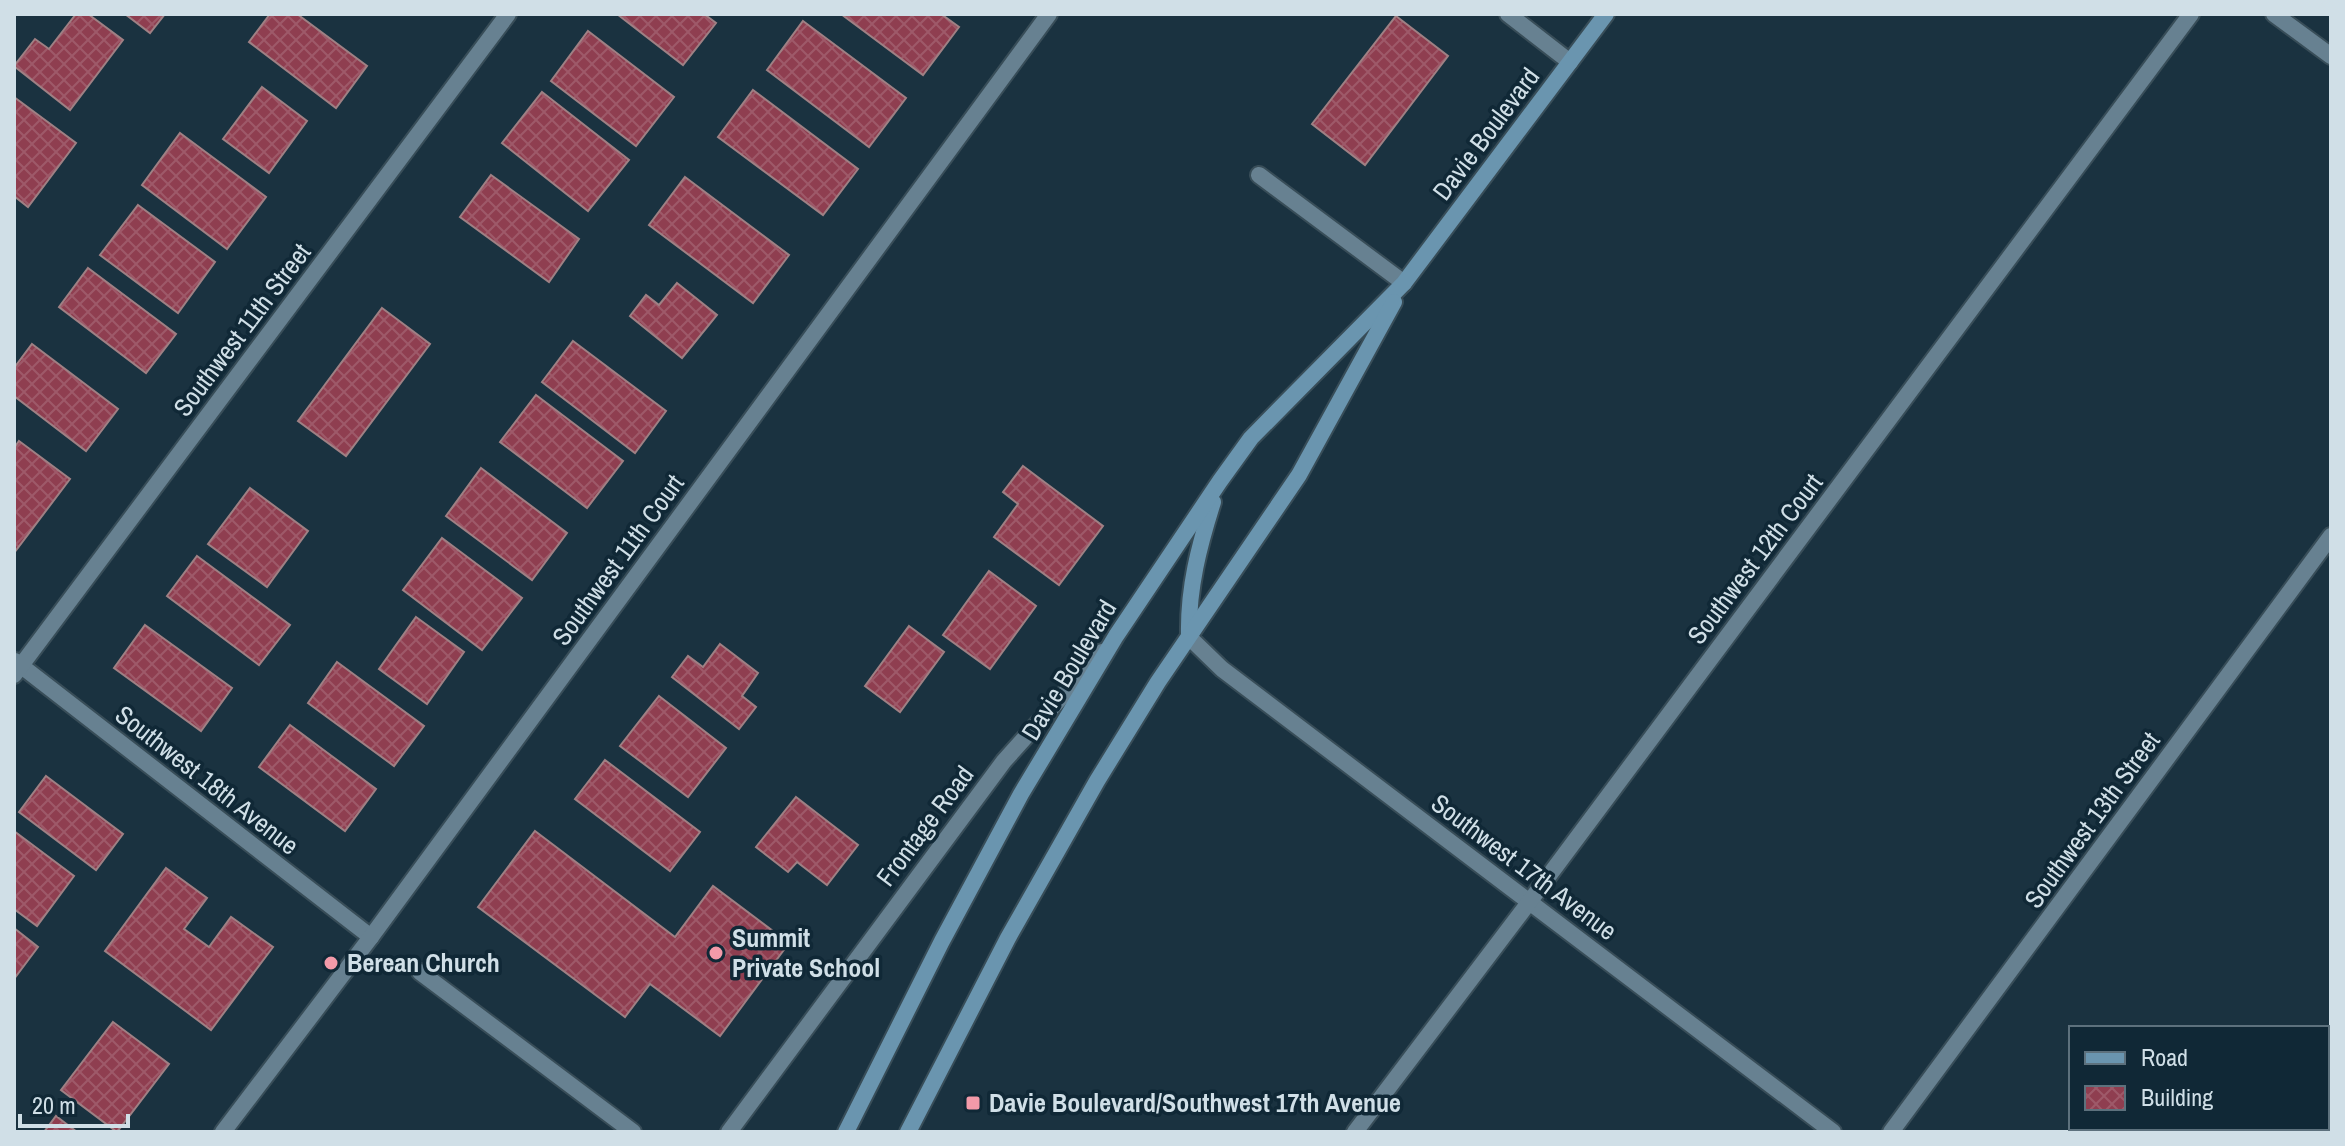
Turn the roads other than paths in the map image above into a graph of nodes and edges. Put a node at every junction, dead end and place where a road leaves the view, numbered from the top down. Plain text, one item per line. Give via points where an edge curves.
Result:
1 (508, 14) edge
2 (1049, 14) edge
3 (1508, 14) edge
4 (1606, 14) edge
5 (2191, 14) edge
6 (2274, 14) edge
7 (2331, 56) edge
8 (1570, 62) junction
9 (1259, 175) dead end
10 (1404, 283) junction
11 (1220, 481) junction
12 (2331, 536) edge
13 (1116, 636) junction
14 (1189, 637) junction
15 (16, 667) edge
16 (1530, 901) junction
17 (371, 937) junction
18 (420, 972) dead end
19 (223, 1132) edge
20 (633, 1132) edge
21 (729, 1132) edge
22 (846, 1132) edge
23 (908, 1132) edge
24 (1355, 1132) edge
25 (1833, 1132) edge
26 (1891, 1132) edge

1 - 15 street, Southwest 11th Street
2 - 17 street, Southwest 11th Court
3 - 8 street
4 - 8 main road, Davie Boulevard
5 - 16 street, Southwest 12th Court
6 - 7 street
8 - 10 main road, Davie Boulevard
9 - 10 street
10 - 11 main road, Davie Boulevard via 1251,438
10 - 14 main road, Davie Boulevard via 1299,475
11 - 13 main road, Davie Boulevard
11 - 14 main road via 1196,555
12 - 26 street, Southwest 13th Street
13 - 21 street, Frontage Road via 1004,761
13 - 22 main road, Davie Boulevard via 982,865
14 - 16 street, Southwest 17th Avenue via 1222,669
14 - 23 main road, Davie Boulevard via 1051,860
15 - 17 street, Southwest 18th Avenue
16 - 24 street, Southwest 12th Court
16 - 25 street, Southwest 17th Avenue
17 - 19 street, Southwest 11th Court
18 - 20 street

